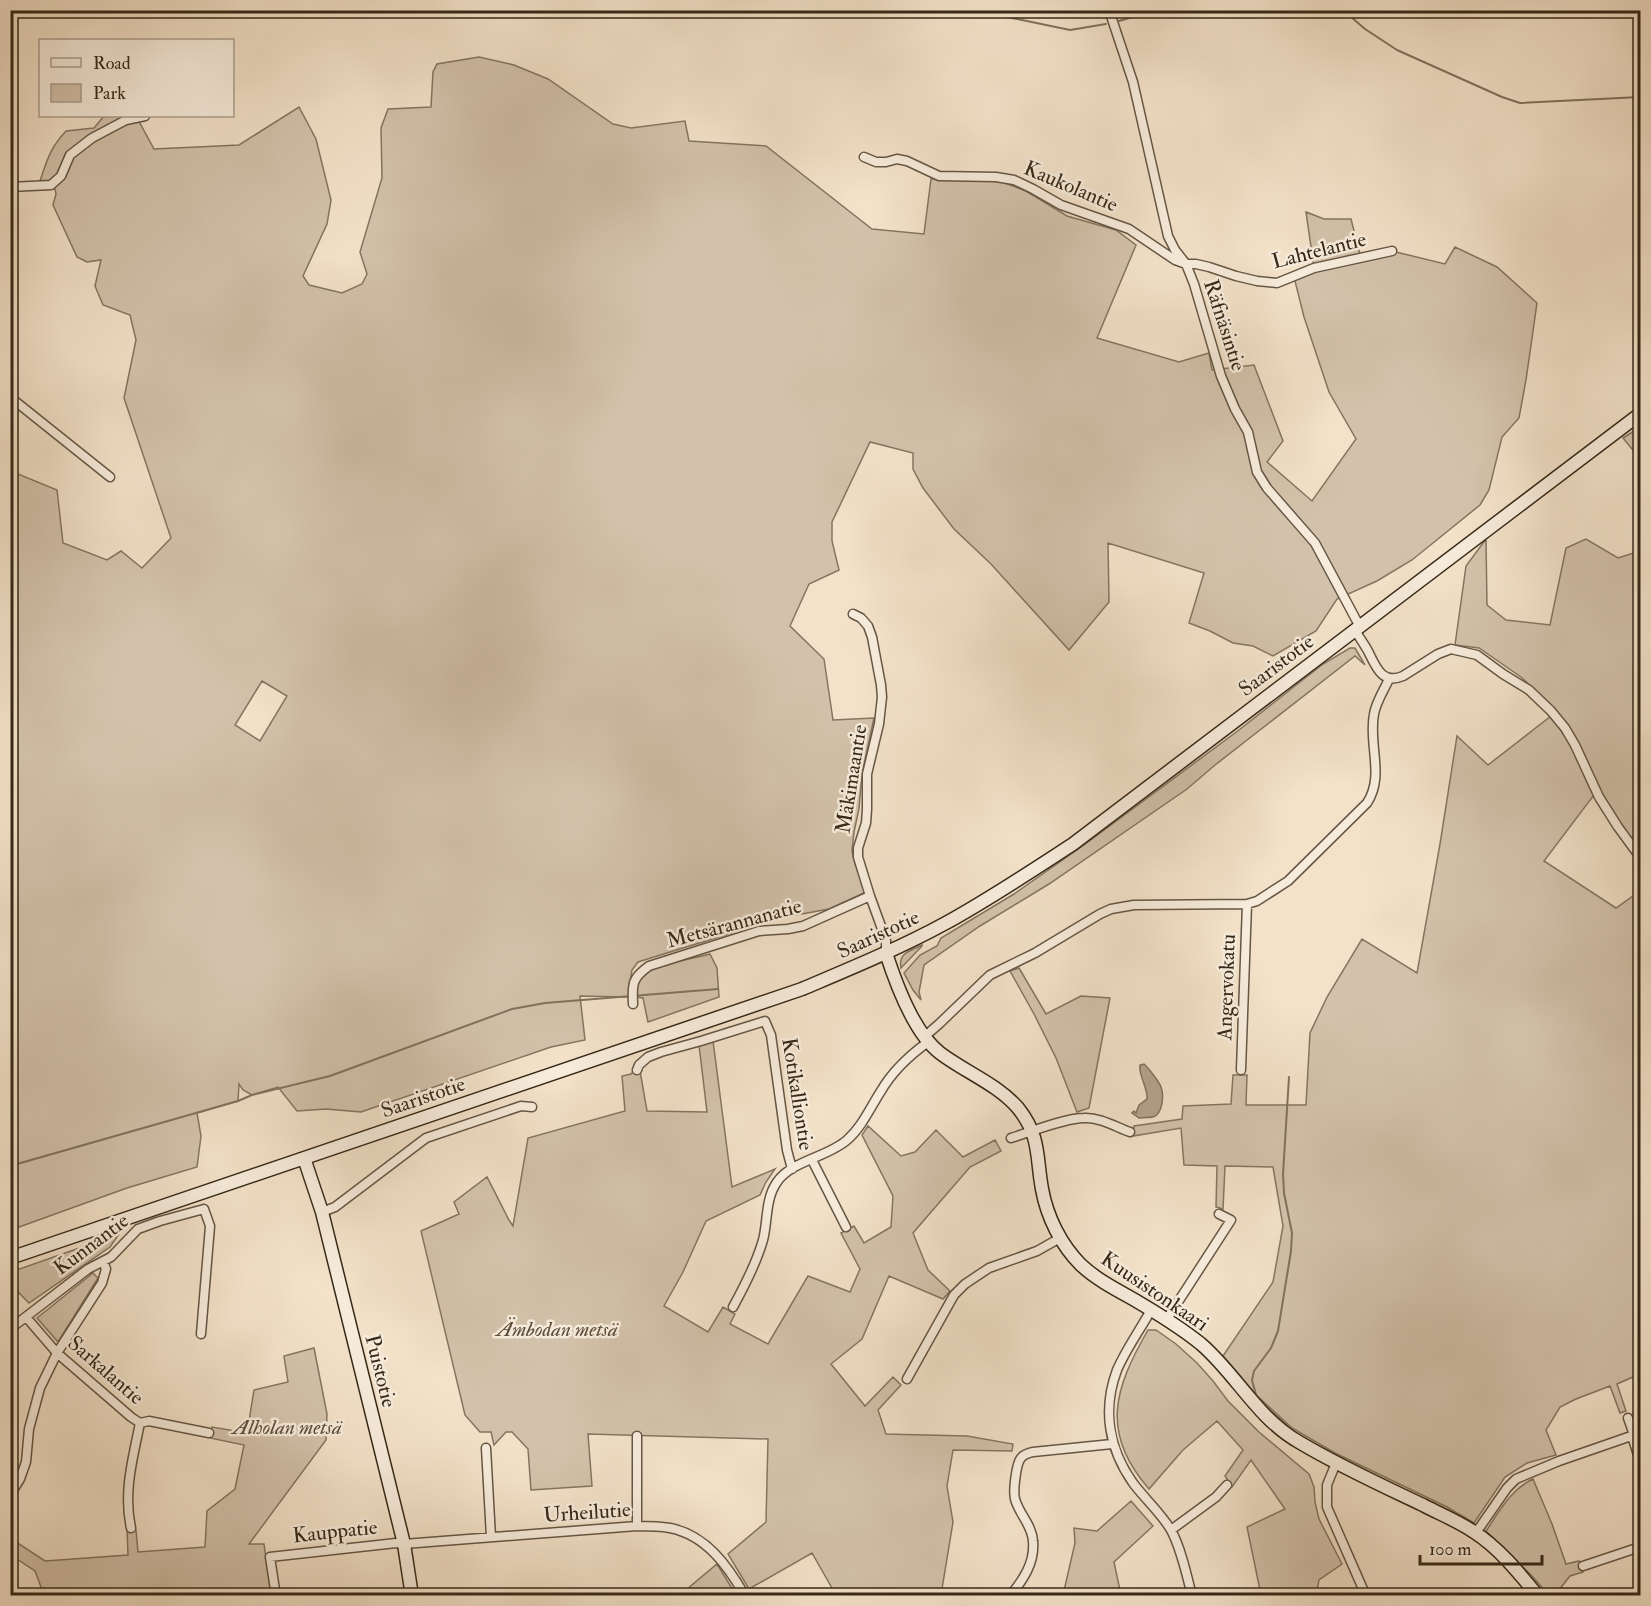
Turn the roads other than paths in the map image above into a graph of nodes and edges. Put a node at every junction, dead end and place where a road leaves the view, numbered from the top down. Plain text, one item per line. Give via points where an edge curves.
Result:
1 (1109, 10) edge
2 (140, 117) edge
3 (864, 158) dead end
4 (10, 187) edge
5 (1392, 251) dead end
6 (1186, 264) junction
7 (10, 397) edge
8 (1641, 414) edge
9 (110, 477) dead end
10 (854, 614) dead end
11 (1357, 628) junction
12 (1389, 679) junction
13 (1641, 857) edge
14 (870, 896) junction
15 (1247, 904) junction
16 (885, 953) junction
17 (633, 1004) dead end
18 (926, 1040) junction
19 (637, 1070) dead end
20 (1241, 1070) dead end
21 (532, 1107) dead end
22 (1032, 1131) junction
23 (1130, 1132) dead end
24 (1011, 1138) dead end
25 (304, 1158) junction
26 (812, 1160) junction
27 (792, 1168) junction
28 (322, 1212) junction
29 (1220, 1214) dead end
30 (846, 1227) dead end
31 (1060, 1238) junction
32 (10, 1258) edge
33 (103, 1261) junction
34 (733, 1306) dead end
35 (1151, 1310) junction
36 (26, 1317) junction
37 (1167, 1319) junction
38 (10, 1329) edge
39 (201, 1334) dead end
40 (57, 1353) junction
41 (907, 1379) dead end
42 (1628, 1418) dead end
43 (140, 1423) junction
44 (209, 1433) dead end
45 (637, 1436) dead end
46 (1632, 1436) junction
47 (1112, 1444) junction
48 (486, 1448) dead end
49 (1641, 1461) edge
50 (1336, 1462) junction
51 (1227, 1485) dead end
52 (10, 1495) edge
53 (636, 1526) junction
54 (130, 1528) dead end
55 (1171, 1530) junction
56 (1475, 1532) junction
57 (491, 1537) junction
58 (404, 1544) junction
59 (1641, 1547) edge
60 (1583, 1566) dead end
61 (1641, 1589) edge
62 (276, 1596) edge
63 (411, 1596) edge
64 (744, 1596) edge
65 (1010, 1596) edge
66 (1192, 1596) edge
67 (1366, 1596) edge
68 (1538, 1596) edge
69 (1640, 1596) edge

1 - 6 street, Räfnäsintie via 1133,82 1168,236
2 - 4 street via 92,138 70,155 61,176 51,185
3 - 6 street, Kaukolantie via 876,162 907,161 939,176 1014,180 1061,205 1129,230
5 - 6 street, Lahtelantie via 1314,268 1277,283
6 - 11 street, Räfnäsintie via 1221,376 1248,432 1257,472 1315,543
7 - 9 street
8 - 11 main road, Saaristotie
10 - 14 street, Mäkimaantie via 868,626 872,637 882,697 867,774 866,823 858,848
11 - 12 street, Räfnäsintie via 1377,670
11 - 16 main road, Saaristotie via 1072,844 983,902
12 - 13 street via 1403,676 1452,649 1477,655 1529,690 1565,728 1599,797
12 - 15 street via 1374,715 1376,774 1367,803 1288,880
14 - 16 street, Mäkimaantie via 886,940
14 - 17 street, Metsärannanatie via 803,926 759,931 649,966 634,979
15 - 18 street via 1134,905 1111,909 990,975
15 - 20 street, Angervokatu
16 - 18 main road, Kuusistonkaari
16 - 25 main road, Saaristotie via 801,989
18 - 22 main road, Kuusistonkaari via 1009,1099
18 - 26 street via 892,1075 846,1141
19 - 27 street, Kotikalliontie via 648,1057 661,1052 765,1021 771,1035
21 - 28 street via 521,1106 426,1138
22 - 23 street via 1086,1118
22 - 24 street
22 - 31 main road, Kuusistonkaari via 1042,1189
25 - 28 main road, Puistotie
25 - 32 main road, Saaristotie
26 - 27 street
26 - 30 street
27 - 34 street via 777,1181 769,1199 761,1244
28 - 58 main road, Puistotie
29 - 37 street via 1231,1220
31 - 35 main road, Kuusistonkaari via 1082,1265
31 - 41 street via 1037,1251 988,1268 965,1284 954,1295
33 - 36 street, Kunnantie
33 - 39 street, Kunnantie via 138,1229 204,1209 210,1226
33 - 40 street via 106,1269 102,1283
35 - 37 main road, Kuusistonkaari
35 - 47 street via 1113,1383 1109,1414
36 - 38 street, Kunnantie
36 - 40 street, Sarkalantie
37 - 50 main road, Kuusistonkaari via 1217,1360 1253,1404 1283,1431
40 - 43 street, Sarkalantie
40 - 52 street via 40,1388 29,1429 26,1462
42 - 46 street
43 - 44 street via 149,1421
43 - 54 street, Sarkalantie via 128,1485
45 - 53 street
46 - 49 street
46 - 56 street via 1516,1479
47 - 55 street via 1133,1483
47 - 65 street via 1033,1452 1021,1458 1015,1499 1031,1530 1033,1549 1028,1570
48 - 57 street
50 - 56 main road, Kuusistonkaari
50 - 67 street via 1327,1485 1327,1508
51 - 55 street
53 - 57 street, Urheilutie
53 - 64 street, Urheilutie via 670,1528 701,1541 722,1560
55 - 66 street
56 - 68 main road, Kuusistonkaari via 1496,1549
57 - 58 street, Urheilutie
58 - 62 street, Kauppatie via 270,1557
58 - 63 main road, Puistotie
59 - 60 street
61 - 69 street

